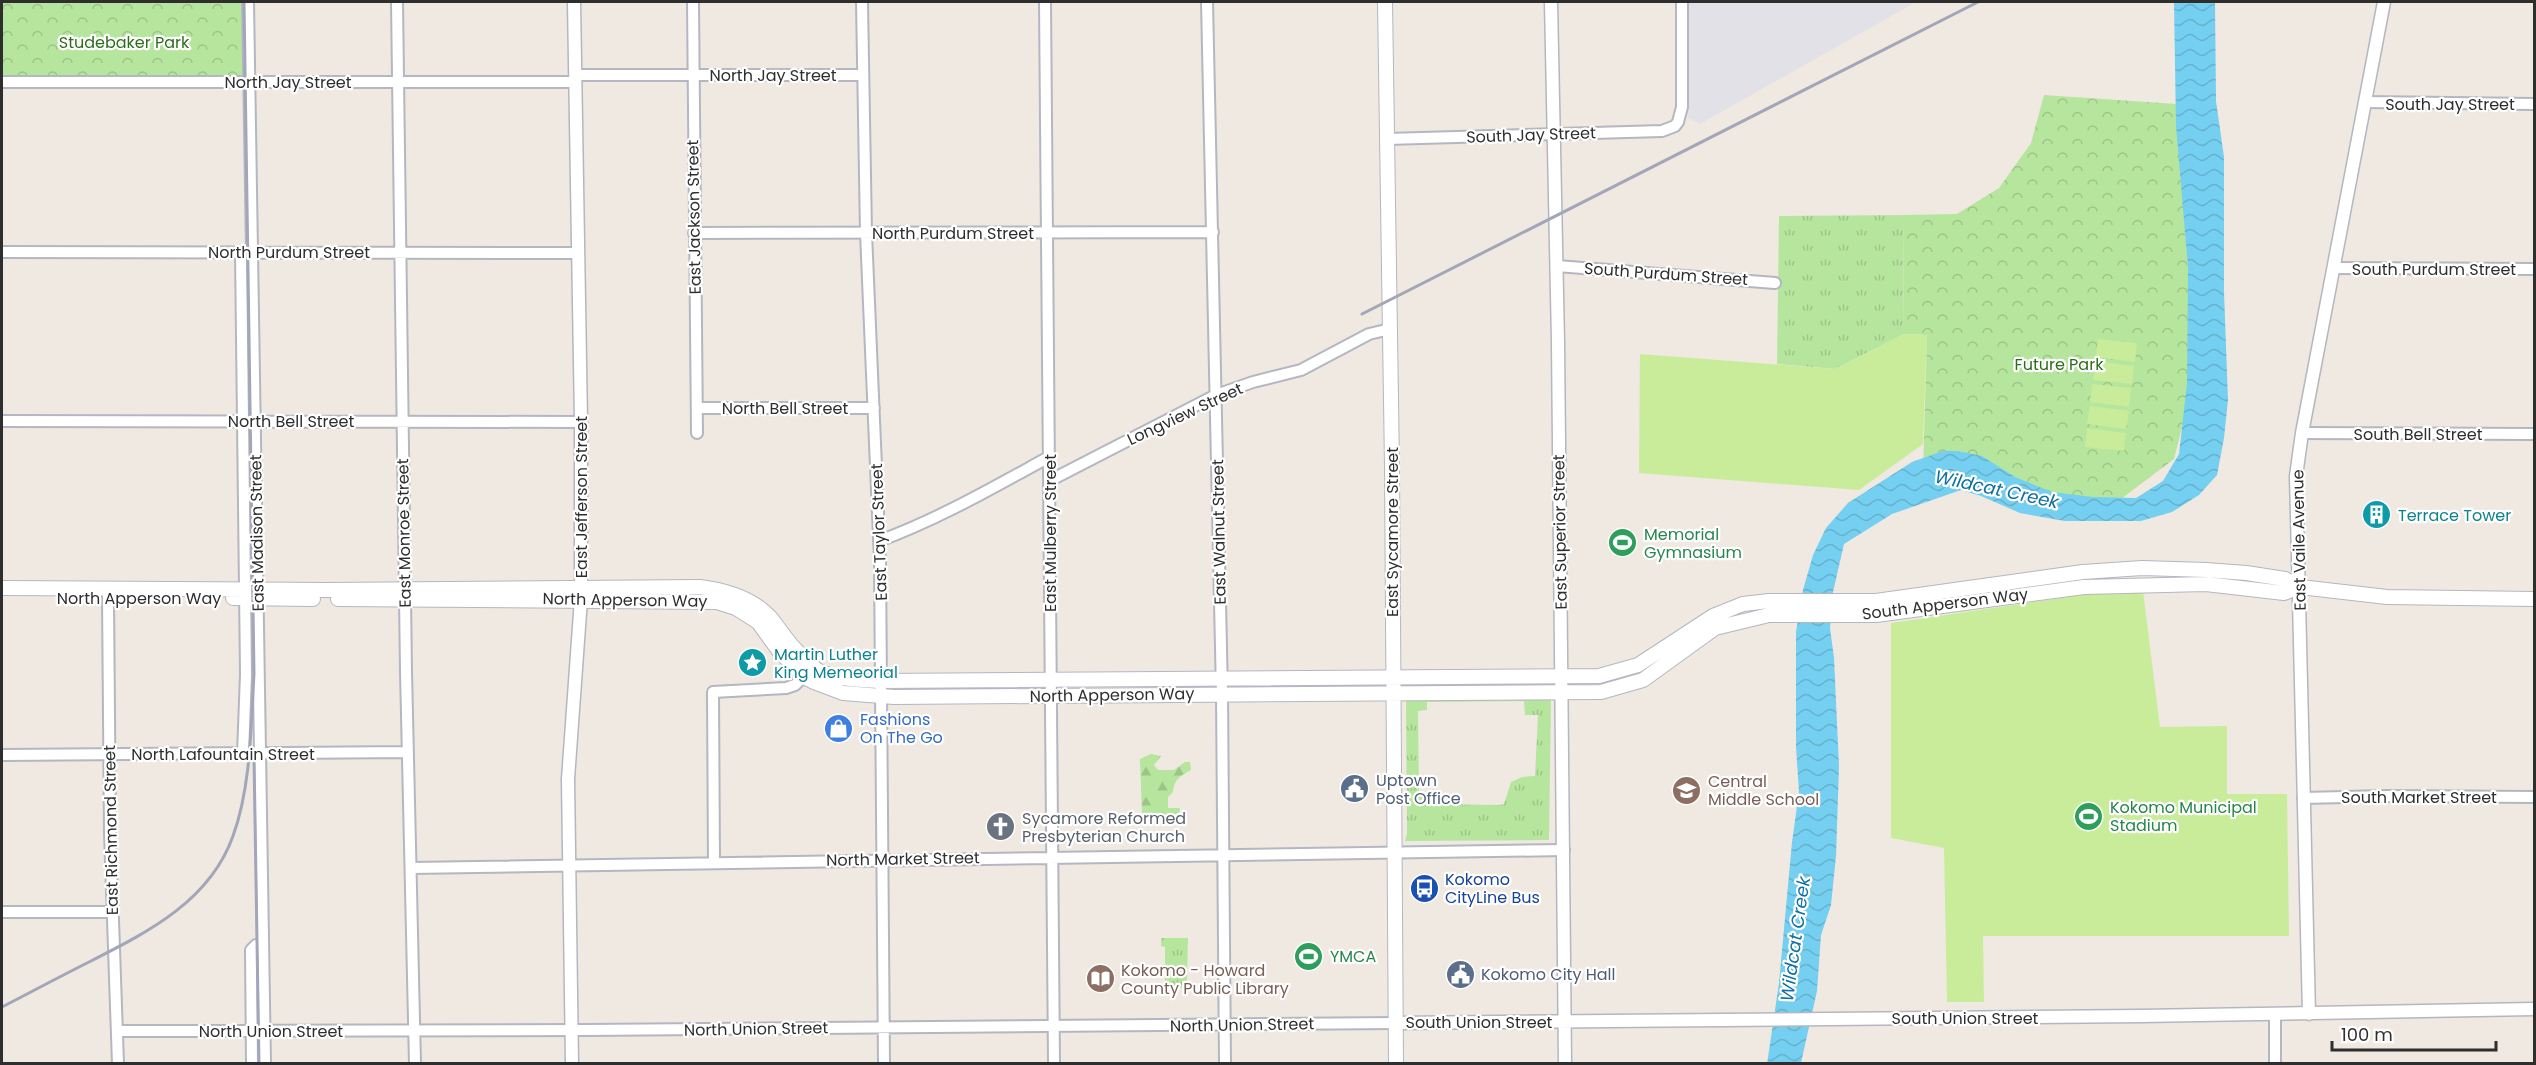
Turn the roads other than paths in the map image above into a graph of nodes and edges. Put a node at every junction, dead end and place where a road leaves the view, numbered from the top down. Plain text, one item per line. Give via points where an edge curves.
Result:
1 (248, 2) edge
2 (397, 2) edge
3 (574, 2) edge
4 (693, 2) edge
5 (862, 2) edge
6 (1045, 2) edge
7 (1207, 2) edge
8 (1385, 2) edge
9 (1551, 2) edge
10 (1682, 2) edge
11 (2384, 2) edge
12 (692, 75) junction
13 (863, 75) junction
14 (575, 78) junction
15 (2, 82) edge
16 (250, 82) junction
17 (398, 82) junction
18 (2365, 102) junction
19 (2535, 104) edge
20 (1554, 134) junction
21 (1387, 139) junction
22 (1213, 232) junction
23 (694, 233) junction
24 (866, 233) junction
25 (1048, 233) junction
26 (2, 252) edge
27 (241, 252) junction
28 (253, 252) junction
29 (401, 252) junction
30 (577, 253) junction
31 (1557, 266) junction
32 (2334, 268) junction
33 (2535, 269) edge
34 (1775, 283) dead end
35 (1390, 329) junction
36 (1216, 395) junction
37 (697, 408) junction
38 (874, 408) junction
39 (2, 421) edge
40 (242, 421) junction
41 (255, 421) junction
42 (403, 422) junction
43 (581, 422) junction
44 (697, 433) dead end
45 (2302, 433) junction
46 (2535, 434) edge
47 (1049, 457) junction
48 (1049, 481) junction
49 (879, 541) junction
50 (2300, 586) junction
51 (2, 588) edge
52 (251, 594) junction
53 (405, 594) junction
54 (581, 594) junction
55 (2, 597) edge
56 (108, 597) junction
57 (2535, 599) edge
58 (1769, 608) junction
59 (808, 671) junction
60 (1393, 676) junction
61 (1562, 676) junction
62 (1221, 678) junction
63 (1051, 680) junction
64 (882, 681) junction
65 (1394, 692) junction
66 (1563, 692) junction
67 (1222, 694) junction
68 (1051, 695) junction
69 (883, 697) junction
70 (408, 752) junction
71 (261, 753) junction
72 (110, 754) junction
73 (243, 754) junction
74 (2, 755) edge
75 (2535, 797) edge
76 (2303, 798) junction
77 (1564, 850) junction
78 (1395, 852) junction
79 (1223, 855) junction
80 (1051, 856) junction
81 (883, 859) junction
82 (714, 862) junction
83 (570, 865) junction
84 (411, 868) junction
85 (2, 912) edge
86 (112, 912) junction
87 (260, 945) junction
88 (2535, 1010) edge
89 (2275, 1014) junction
90 (2309, 1014) junction
91 (1565, 1022) junction
92 (1396, 1023) junction
93 (1224, 1025) junction
94 (1053, 1027) junction
95 (884, 1028) junction
96 (571, 1030) junction
97 (117, 1031) junction
98 (252, 1031) junction
99 (265, 1031) junction
100 (413, 1031) junction
101 (118, 1064) edge
102 (252, 1064) edge
103 (265, 1064) edge
104 (415, 1064) edge
105 (572, 1064) edge
106 (884, 1064) edge
107 (1054, 1064) edge
108 (1225, 1064) edge
109 (1396, 1064) edge
110 (1565, 1064) edge
111 (2275, 1064) edge

1 - 16 street, East Madison Street
2 - 17 street, East Monroe Street
3 - 14 street, East Jefferson Street
4 - 12 street, East Jackson Street
5 - 13 street, East Taylor Street
6 - 25 street, East Mulberry Street
7 - 22 street, East Walnut Street
8 - 21 main road, East Sycamore Street
9 - 20 street, East Superior Street
10 - 20 street, South Jay Street via 1682,107 1675,126 1662,131
11 - 18 street, East Vaile Avenue
12 - 13 street, North Jay Street
12 - 14 street, North Jay Street
12 - 23 street, East Jackson Street
13 - 24 street, East Taylor Street
14 - 17 street, North Jay Street
14 - 30 street, East Jefferson Street
15 - 16 street, North Jay Street
16 - 17 street, North Jay Street
16 - 28 street, East Madison Street
17 - 29 street, East Monroe Street
18 - 19 street, South Jay Street
18 - 32 street, East Vaile Avenue
20 - 21 street, South Jay Street
20 - 31 street, East Superior Street
21 - 35 main road, East Sycamore Street
22 - 25 street, North Purdum Street
22 - 36 street, East Walnut Street
23 - 24 street, North Purdum Street
23 - 37 street, East Jackson Street
24 - 25 street, North Purdum Street
24 - 38 street, East Taylor Street
25 - 47 street, East Mulberry Street
26 - 27 street, North Purdum Street
27 - 28 street, North Purdum Street
27 - 40 street, East Madison Street
28 - 29 street, North Purdum Street
28 - 41 street, East Madison Street
29 - 30 street, North Purdum Street
29 - 42 street, East Monroe Street
30 - 43 street, East Jefferson Street
31 - 34 street, South Purdum Street
31 - 61 street, East Superior Street
32 - 33 street, South Purdum Street
32 - 45 street, East Vaile Avenue
35 - 36 street, Longview Street via 1369,334 1301,370
35 - 60 main road, East Sycamore Street
36 - 48 street, Longview Street
36 - 62 street, East Walnut Street
37 - 38 street, North Bell Street
37 - 44 street, East Jackson Street
38 - 49 street, East Taylor Street
39 - 40 street, North Bell Street
40 - 41 street, North Bell Street
40 - 52 street, East Madison Street
41 - 42 street, North Bell Street
41 - 52 street, East Madison Street
42 - 43 street, North Bell Street
42 - 53 street, East Monroe Street
43 - 54 street, East Jefferson Street
45 - 46 street, South Bell Street
45 - 50 street, East Vaile Avenue via 2296,476
47 - 48 street, East Mulberry Street
47 - 49 street via 966,502
48 - 63 street, East Mulberry Street
49 - 64 street, East Taylor Street
50 - 57 main road, South Apperson Way via 2386,597
50 - 58 main road, South Apperson Way via 2284,593 2206,584 2084,587 1870,608
50 - 76 street, East Vaile Avenue
51 - 52 main road, North Apperson Way
52 - 53 main road, North Apperson Way
52 - 56 main road, North Apperson Way
52 - 71 street, East Madison Street
52 - 73 street, East Madison Street
53 - 54 main road, North Apperson Way
53 - 70 street, East Monroe Street
54 - 59 main road, North Apperson Way via 717,589 737,596 769,616
54 - 83 street, East Jefferson Street via 568,779
55 - 56 main road, North Apperson Way
56 - 72 street, East Richmond Street
58 - 61 main road, South Apperson Way via 1743,604 1723,611 1638,665 1622,671 1599,676
58 - 66 main road, South Apperson Way via 1715,628 1643,680 1601,692
59 - 64 main road, North Apperson Way
59 - 69 main road, North Apperson Way via 843,693
59 - 82 street via 795,685 786,688 713,692
60 - 61 main road, South Apperson Way
60 - 62 main road, North Apperson Way
60 - 65 main road, East Sycamore Street
61 - 66 street, East Superior Street
62 - 63 main road, North Apperson Way
62 - 67 street, East Walnut Street
63 - 64 main road, North Apperson Way
63 - 68 street, East Mulberry Street
64 - 69 street, East Taylor Street
65 - 66 main road, South Apperson Way
65 - 67 main road, North Apperson Way
65 - 78 main road, East Sycamore Street
66 - 77 street, East Superior Street
67 - 68 main road, North Apperson Way
67 - 79 street, East Walnut Street
68 - 69 main road, North Apperson Way
68 - 80 street, East Mulberry Street
69 - 81 street, East Taylor Street
70 - 71 street, North Lafountain Street
70 - 84 street, East Monroe Street
71 - 73 street, North Lafountain Street
71 - 87 street, East Madison Street
72 - 73 street, North Lafountain Street
72 - 74 street, North Lafountain Street
72 - 86 street, East Richmond Street
75 - 76 street, South Market Street
76 - 90 street, East Vaile Avenue
77 - 78 street
77 - 91 street, East Superior Street
78 - 79 street, North Market Street
78 - 92 main road, East Sycamore Street
79 - 80 street, North Market Street
79 - 93 street, East Walnut Street
80 - 81 street, North Market Street
80 - 94 street, East Mulberry Street
81 - 82 street, North Market Street
81 - 95 street, East Taylor Street
82 - 83 street, North Market Street
83 - 84 street, North Market Street
83 - 96 street, East Jefferson Street
84 - 100 street, East Monroe Street
85 - 86 street
86 - 97 street, East Richmond Street
87 - 98 street, East Madison Street via 251,950
87 - 99 street, East Madison Street
88 - 90 street, South Union Street
89 - 90 street, South Union Street
89 - 91 street, South Union Street
89 - 111 street
91 - 92 street, South Union Street
91 - 110 street, East Superior Street
92 - 93 street, North Union Street
92 - 109 main road, East Sycamore Street
93 - 94 street, North Union Street
93 - 108 street, East Walnut Street
94 - 95 street, North Union Street
94 - 107 street, East Mulberry Street
95 - 96 street, North Union Street
95 - 106 street, East Taylor Street
96 - 100 street, North Union Street
96 - 105 street, East Jefferson Street
97 - 98 street, North Union Street
97 - 101 street, East Richmond Street
98 - 99 street, North Union Street
98 - 102 street, East Madison Street
99 - 100 street, North Union Street
99 - 103 street, East Madison Street
100 - 104 street, East Monroe Street

